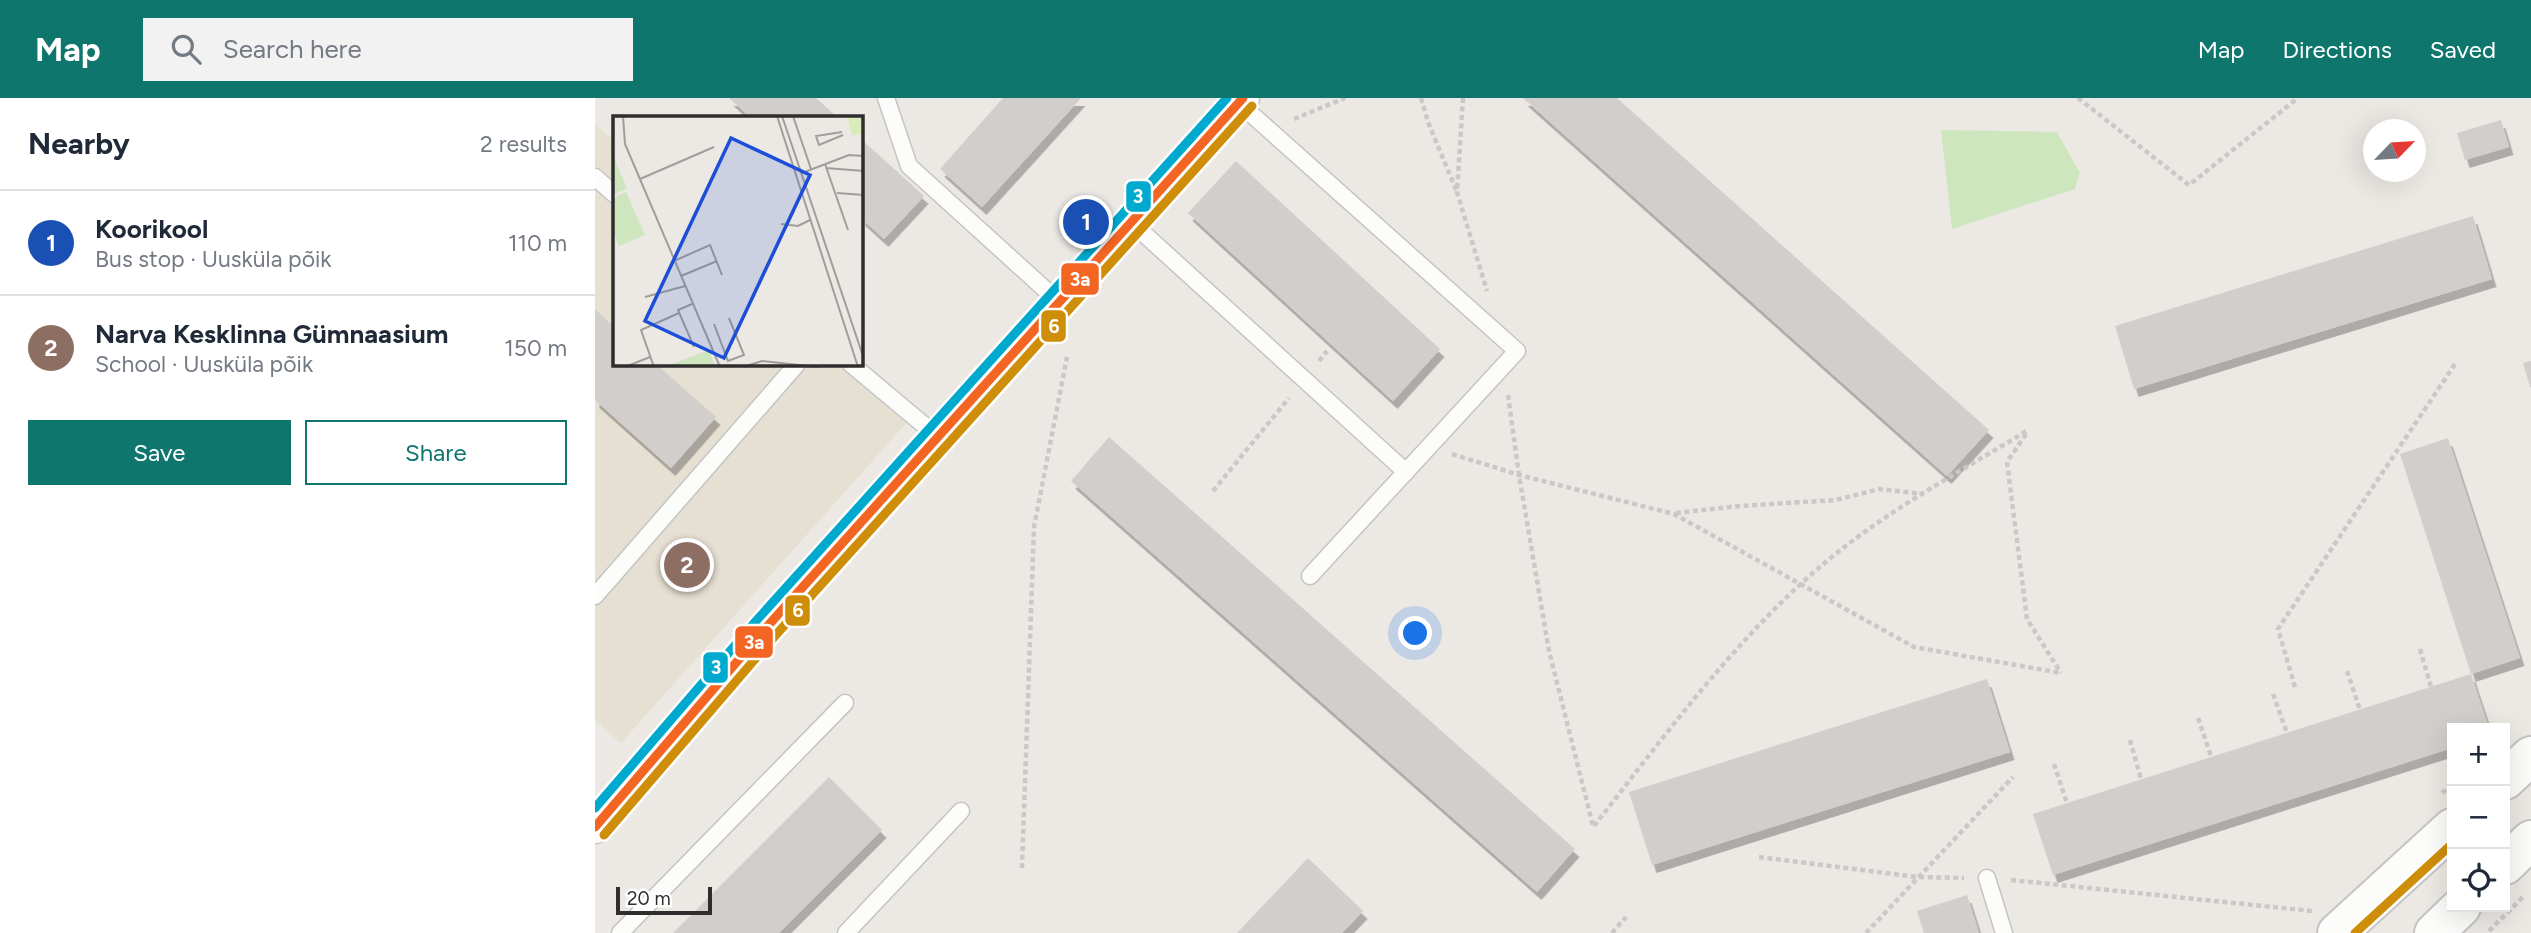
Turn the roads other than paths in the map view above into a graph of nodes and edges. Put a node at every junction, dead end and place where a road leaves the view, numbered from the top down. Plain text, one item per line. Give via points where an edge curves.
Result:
1 (886, 98) edge
2 (1241, 100) edge
3 (595, 177) edge
4 (613, 193) edge
5 (1131, 222) junction
6 (1059, 302) junction
7 (795, 366) edge
8 (853, 366) edge
9 (937, 436) junction
10 (1406, 472) junction
11 (1310, 576) dead end
12 (595, 596) edge
13 (845, 703) dead end
14 (2531, 756) edge
15 (2510, 775) edge
16 (961, 811) dead end
17 (595, 827) edge
18 (2447, 832) edge
19 (1987, 878) road end
20 (2456, 912) edge
21 (2329, 922) edge
22 (620, 933) edge
23 (846, 933) edge
24 (2004, 933) edge
25 (2434, 933) edge

1 - 6 lane via 909,166
2 - 5 street
2 - 10 lane via 1268,130 1517,351
3 - 4 lane
5 - 6 street
5 - 10 lane
6 - 9 street
7 - 12 lane
8 - 9 lane
9 - 17 street
10 - 11 lane
13 - 22 lane
14 - 15 main road
16 - 23 lane
18 - 21 main road
19 - 24 lane
20 - 25 main road

